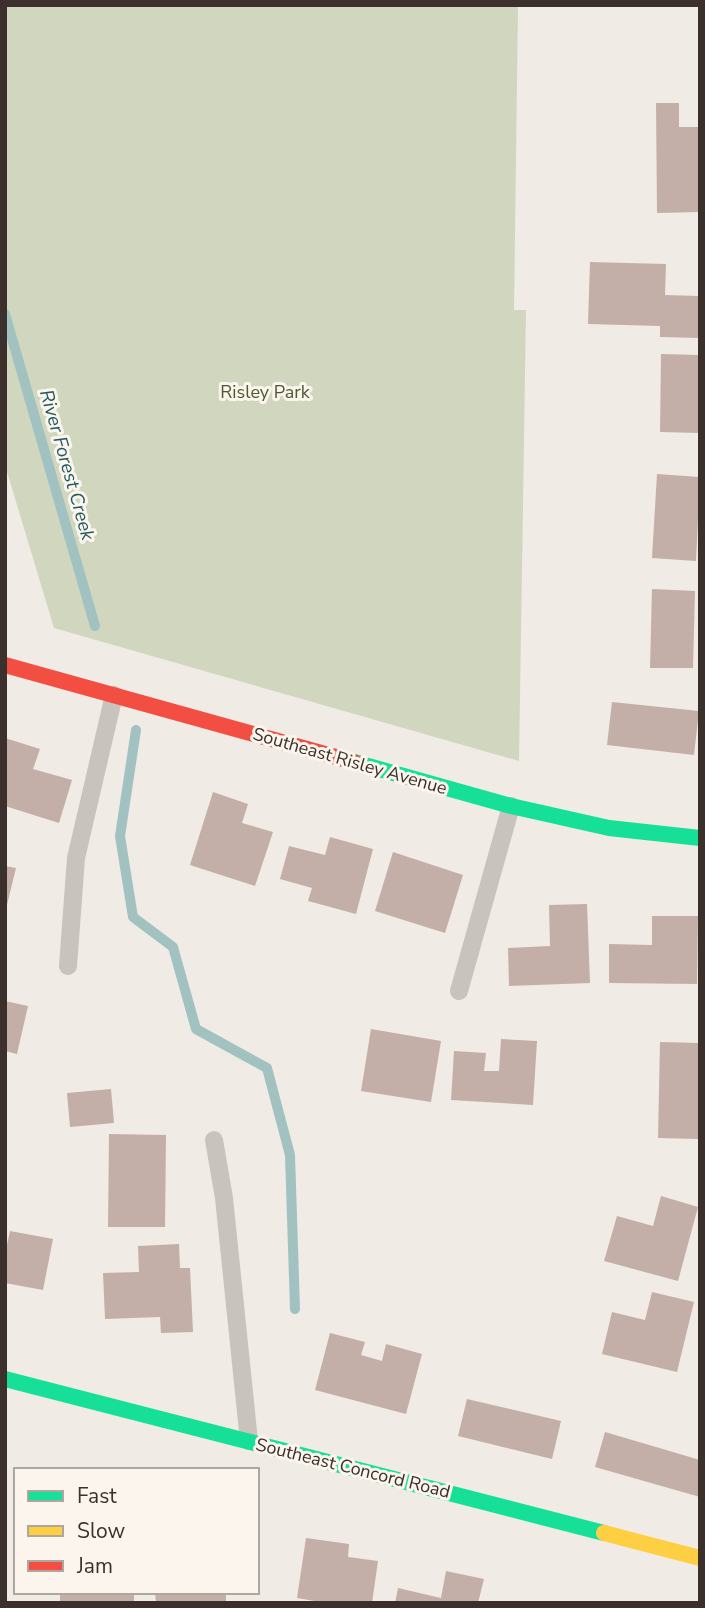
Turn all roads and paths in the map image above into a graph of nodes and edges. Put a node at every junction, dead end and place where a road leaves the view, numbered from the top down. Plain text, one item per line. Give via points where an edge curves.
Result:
1 (5, 665) edge
2 (114, 695) junction
3 (511, 806) junction
4 (700, 838) edge
5 (68, 966) dead end
6 (459, 991) dead end
7 (214, 1140) dead end
8 (5, 1379) edge
9 (248, 1441) junction
10 (700, 1558) edge

1 - 2 street, Southeast Risley Avenue
2 - 3 street, Southeast Risley Avenue
2 - 5 lane via 76,858
3 - 4 street, Southeast Risley Avenue via 609,828
3 - 6 lane
7 - 9 lane
8 - 9 street, Southeast Concord Road
9 - 10 street, Southeast Concord Road

